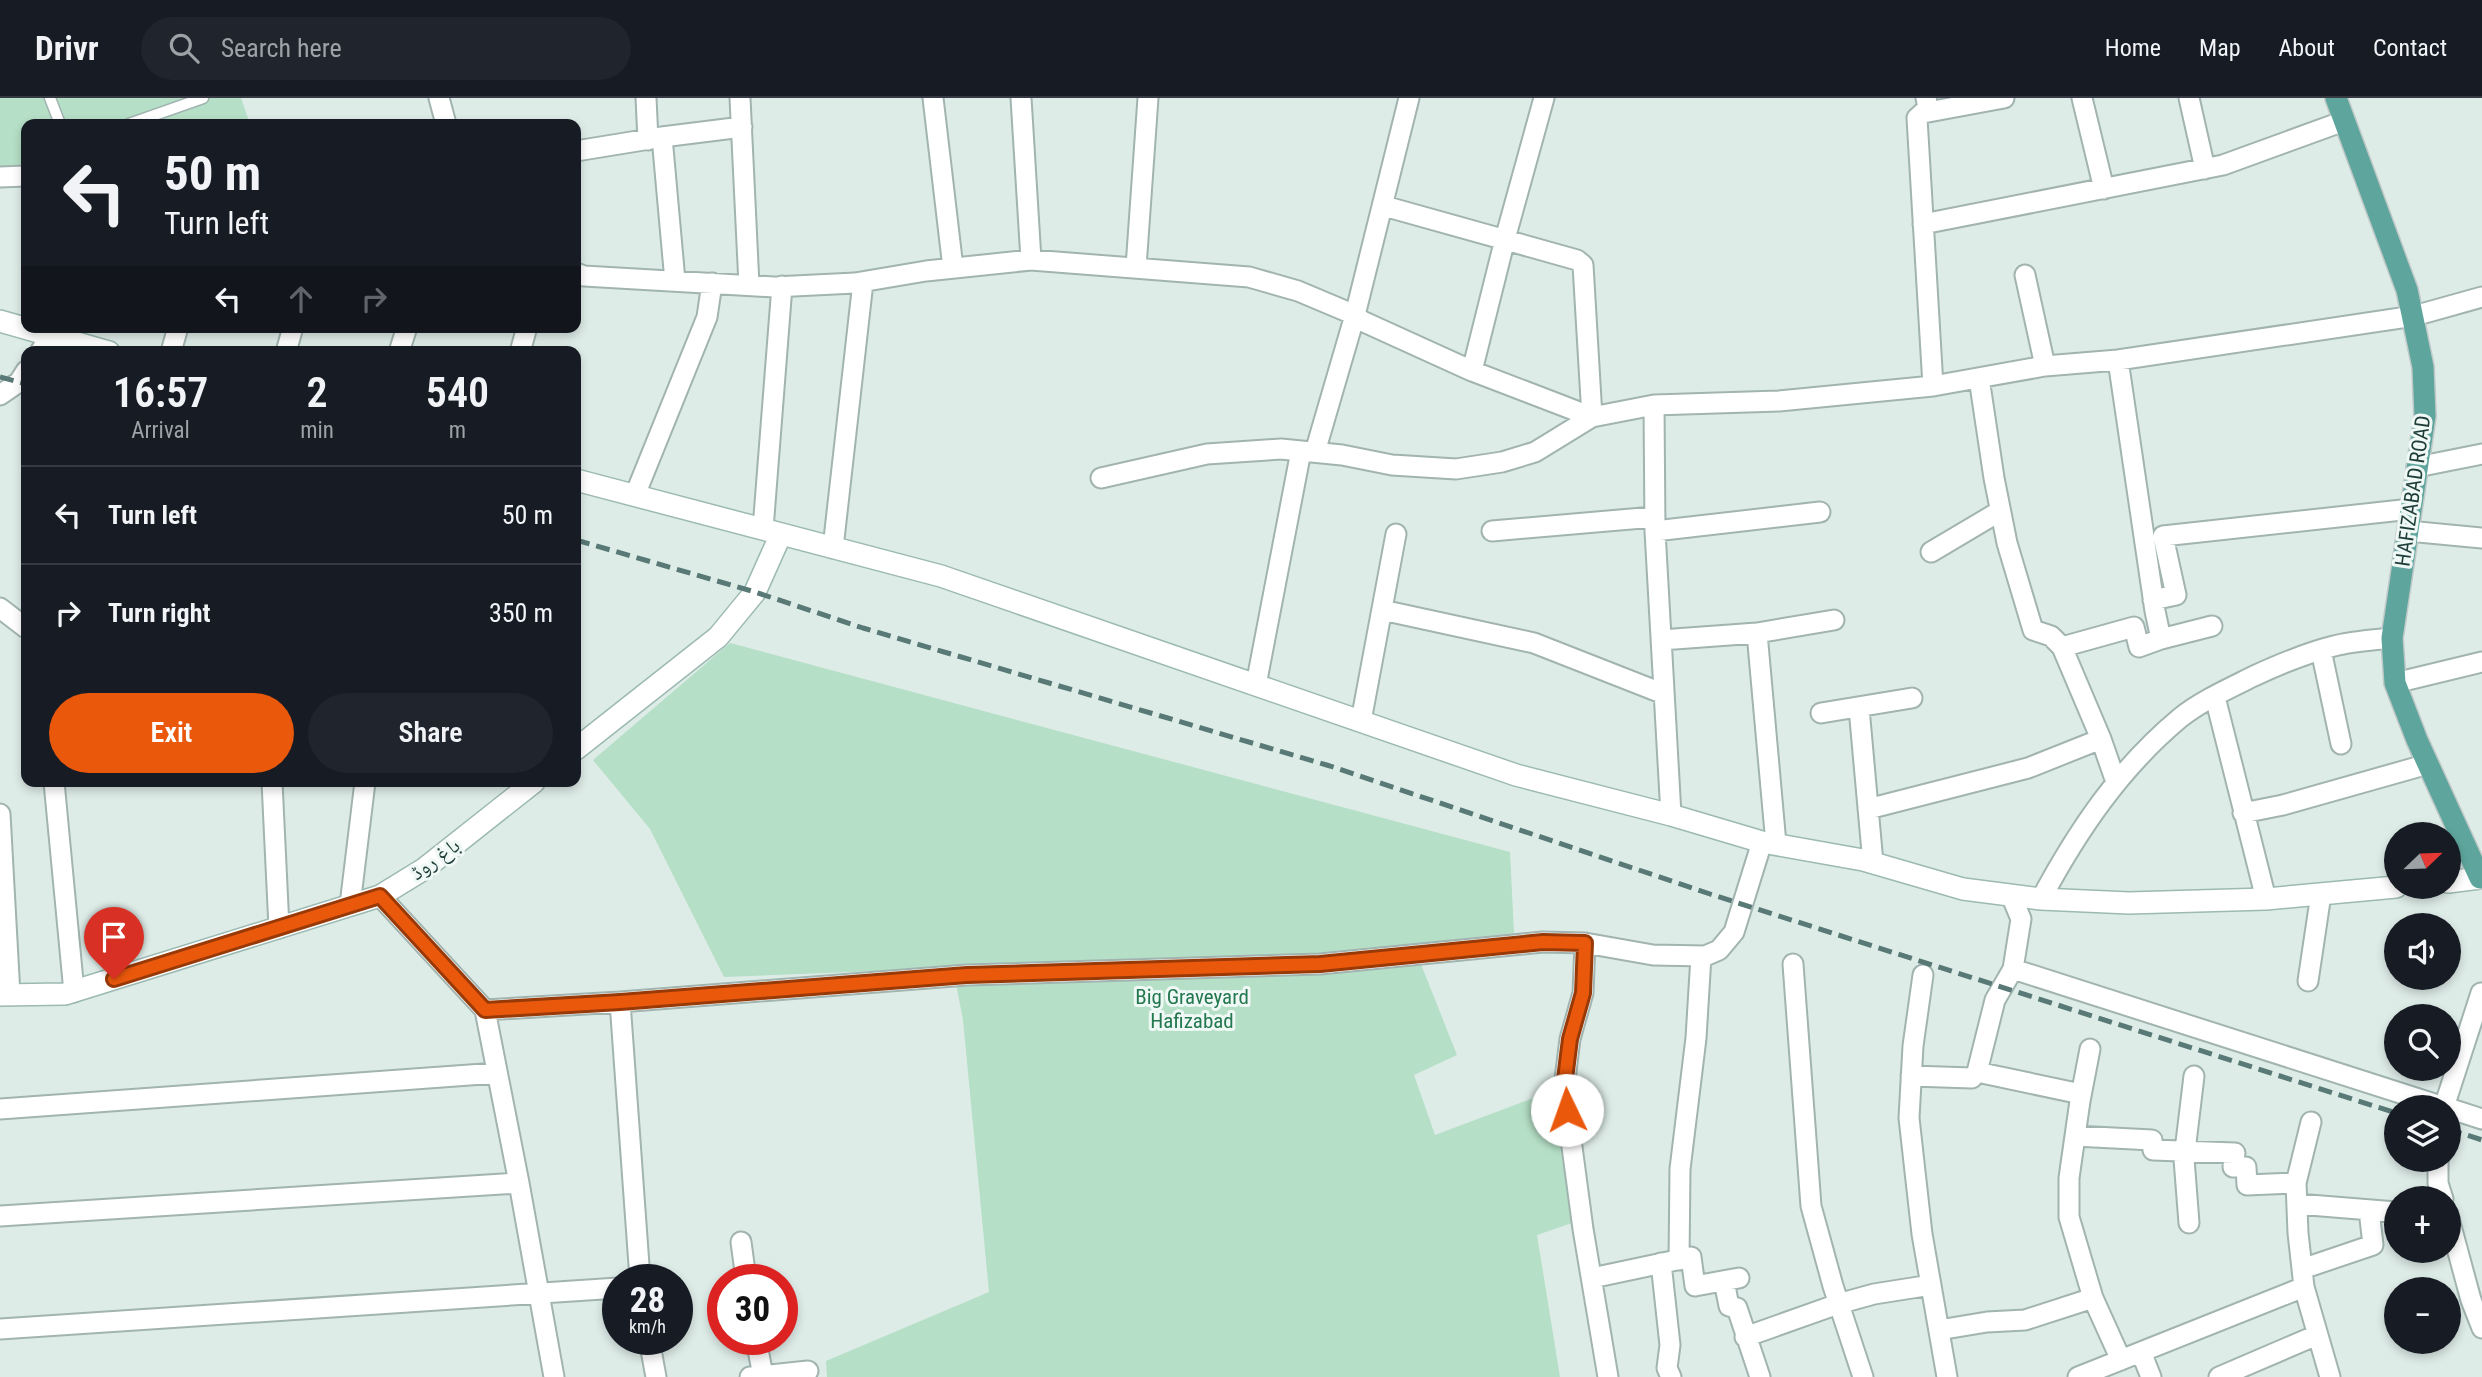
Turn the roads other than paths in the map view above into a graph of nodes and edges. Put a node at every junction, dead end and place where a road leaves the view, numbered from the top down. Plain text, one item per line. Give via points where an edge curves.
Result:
1 (50, 98) edge
2 (203, 98) edge
3 (439, 98) edge
4 (646, 98) edge
5 (740, 98) edge
6 (933, 98) edge
7 (1021, 98) edge
8 (1148, 98) edge
9 (1409, 98) edge
10 (1544, 98) edge
11 (2004, 98) edge
12 (2082, 98) edge
13 (2189, 98) edge
14 (2336, 98) edge
15 (1925, 105) edge
16 (58, 119) edge
17 (143, 119) edge
18 (445, 119) edge
19 (2344, 121) junction
20 (742, 127) junction
21 (655, 138) junction
22 (581, 151) edge
23 (2205, 169) junction
24 (21, 176) edge
25 (0, 177) edge
26 (2104, 189) junction
27 (1384, 205) junction
28 (1923, 224) junction
29 (1505, 239) junction
30 (1031, 260) junction
31 (1136, 267) junction
32 (953, 268) junction
33 (581, 275) edge
34 (2025, 275) dead end
35 (675, 281) junction
36 (863, 282) junction
37 (712, 283) junction
38 (749, 285) junction
39 (782, 286) junction
40 (2482, 298) edge
41 (1355, 315) junction
42 (2414, 316) junction
43 (0, 321) edge
44 (21, 328) edge
45 (49, 338) edge
46 (83, 346) edge
47 (2118, 360) junction
48 (2045, 366) junction
49 (1472, 371) junction
50 (1979, 378) junction
51 (21, 379) edge
52 (1933, 386) junction
53 (0, 395) edge
54 (1654, 405) junction
55 (1592, 417) junction
56 (1308, 452) junction
57 (2482, 454) edge
58 (2417, 467) junction
59 (1101, 478) dead end
60 (581, 481) edge
61 (635, 495) junction
62 (2411, 509) junction
63 (2000, 511) junction
64 (1821, 512) dead end
65 (1654, 524) junction
66 (772, 531) junction
67 (1492, 531) dead end
68 (2408, 531) junction
69 (1396, 534) dead end
70 (2482, 538) edge
71 (833, 548) junction
72 (1931, 552) dead end
73 (2153, 600) junction
74 (0, 608) edge
75 (1382, 610) junction
76 (1834, 620) dead end
77 (21, 624) edge
78 (2212, 626) dead end
79 (1757, 633) junction
80 (2392, 638) junction
81 (2161, 639) junction
82 (1661, 640) junction
83 (2062, 647) junction
84 (2321, 650) junction
85 (2482, 662) edge
86 (2395, 683) junction
87 (1256, 685) junction
88 (1664, 694) junction
89 (2215, 697) junction
90 (1912, 698) dead end
91 (1859, 708) junction
92 (1821, 713) dead end
93 (1361, 721) junction
94 (2101, 739) junction
95 (2342, 744) dead end
96 (581, 745) edge
97 (2428, 764) junction
98 (2116, 782) junction
99 (54, 787) edge
100 (272, 787) edge
101 (364, 787) edge
102 (528, 787) edge
103 (1868, 809) junction
104 (2244, 813) junction
105 (0, 814) edge
106 (1671, 815) junction
107 (1769, 843) junction
108 (1874, 863) junction
109 (2481, 878) edge
110 (2461, 880) edge
111 (2384, 888) edge
112 (2321, 894) junction
113 (2011, 895) junction
114 (380, 896) junction
115 (2041, 899) junction
116 (2266, 899) junction
117 (350, 905) junction
118 (279, 928) junction
119 (1585, 943) junction
120 (1701, 956) junction
121 (1793, 964) dead end
122 (2013, 969) junction
123 (1923, 975) dead end
124 (2308, 981) dead end
125 (74, 992) junction
126 (2481, 993) edge
127 (5, 995) edge
128 (620, 1002) junction
129 (485, 1010) junction
130 (2090, 1049) dead end
131 (1977, 1072) junction
132 (497, 1073) junction
133 (1911, 1076) junction
134 (2194, 1076) dead end
135 (2081, 1094) junction
136 (2406, 1095) edge
137 (2451, 1095) edge
138 (0, 1109) edge
139 (2461, 1112) edge
140 (2482, 1119) edge
141 (2311, 1122) dead end
142 (2075, 1136) junction
143 (2185, 1150) junction
144 (2296, 1182) junction
145 (519, 1184) junction
146 (2297, 1204) junction
147 (2369, 1210) junction
148 (2384, 1211) edge
149 (0, 1216) edge
150 (2189, 1223) dead end
151 (741, 1242) dead end
152 (1670, 1261) junction
153 (2461, 1263) edge
154 (639, 1264) edge
155 (744, 1264) edge
156 (1592, 1278) junction
157 (2303, 1278) junction
158 (1931, 1285) junction
159 (602, 1289) edge
160 (540, 1294) junction
161 (2093, 1298) junction
162 (1838, 1304) junction
163 (2482, 1328) edge
164 (0, 1329) edge
165 (1939, 1330) junction
166 (2317, 1335) junction
167 (1745, 1338) junction
168 (2141, 1352) junction
169 (652, 1355) edge
170 (756, 1355) edge
171 (2122, 1360) junction
172 (807, 1371) dead end
173 (756, 1376) edge
174 (554, 1377) edge
175 (656, 1377) edge
176 (1608, 1377) edge
177 (1671, 1377) edge
178 (1760, 1377) edge
179 (1863, 1377) edge
180 (1947, 1377) edge
181 (2078, 1377) edge
182 (2151, 1377) edge
183 (2219, 1377) edge
184 (2330, 1377) edge

1 - 16 lane
2 - 17 lane
3 - 18 street
4 - 21 street
5 - 20 street
6 - 32 street
7 - 30 street
8 - 31 street
9 - 27 street
10 - 29 street
11 - 15 street
12 - 26 street
13 - 23 street
14 - 19 main road, HAFIZABAD ROAD
15 - 28 street via 1917,118
19 - 23 street
19 - 42 main road, HAFIZABAD ROAD
20 - 21 street
20 - 38 street
21 - 22 street
21 - 35 street
23 - 26 street
24 - 25 street
26 - 28 street
27 - 29 street
27 - 41 street
28 - 52 street
29 - 49 street
29 - 55 street via 1583,265
30 - 31 street
30 - 32 street
31 - 41 street via 1249,277
32 - 36 street
33 - 35 street
34 - 48 street
35 - 37 street
36 - 39 street
36 - 71 street
37 - 38 street
37 - 61 street via 707,317
38 - 39 street
39 - 66 street
40 - 42 street
41 - 49 street
41 - 56 street
42 - 47 street
42 - 58 main road, HAFIZABAD ROAD via 2425,416
43 - 44 street
45 - 46 street
47 - 48 street
47 - 73 street
48 - 50 street
49 - 55 street
50 - 52 street
50 - 63 street
51 - 53 street
52 - 54 street via 1779,401
54 - 55 street
54 - 65 street
55 - 56 street via 1535,452 1456,469
56 - 59 street via 1281,449 1207,454
56 - 87 street
57 - 58 street
58 - 62 main road, HAFIZABAD ROAD
60 - 61 street
61 - 66 street
62 - 68 main road, HAFIZABAD ROAD
62 - 73 street via 2163,536 2176,595
63 - 72 street
63 - 83 street via 2033,630 2051,636
64 - 65 street
65 - 67 street
65 - 82 street
66 - 71 street
66 - 96 street via 755,592 718,637
68 - 70 street
68 - 80 main road, HAFIZABAD ROAD
69 - 75 street
71 - 87 street via 941,576
73 - 81 street
74 - 77 street
75 - 88 street via 1534,643
75 - 93 street
76 - 79 street
78 - 81 street
79 - 82 street
79 - 107 street
80 - 84 street
80 - 86 main road, HAFIZABAD ROAD
81 - 83 street via 2139,648 2134,627
82 - 88 street
83 - 94 street
84 - 89 street via 2285,662
84 - 95 street
85 - 86 street
86 - 97 main road, HAFIZABAD ROAD
87 - 93 street
88 - 106 street
89 - 98 street via 2182,717
89 - 104 street
90 - 91 street
91 - 92 street
91 - 103 street
93 - 106 street via 1516,775
94 - 98 street
94 - 103 street via 2028,768
97 - 104 street
97 - 109 main road, HAFIZABAD ROAD
98 - 115 street via 2069,847
99 - 125 street
100 - 118 street
101 - 117 street
102 - 114 street, باغ روڈ via 424,869
103 - 108 street
104 - 116 street
105 - 127 street
106 - 107 street
107 - 108 street
107 - 120 street via 1734,932 1719,950
108 - 113 street via 1963,889
109 - 110 street
111 - 112 street
112 - 116 street
112 - 124 street
113 - 115 street
113 - 122 street via 2021,919
114 - 117 street, باغ روڈ
114 - 129 street
115 - 116 street
117 - 118 street, باغ روڈ
118 - 125 street, باغ روڈ
119 - 120 street via 1653,955
119 - 128 street via 1543,942 1320,964 967,975
119 - 156 street via 1583,993 1570,1039 1564,1087
120 - 152 street
121 - 162 street via 1811,1206
122 - 131 street via 1995,1000
122 - 136 street
123 - 133 street
125 - 127 street, باغ روڈ
126 - 137 street
128 - 129 street
128 - 154 street
129 - 132 street
130 - 135 street
131 - 133 street via 1972,1078
131 - 135 street
132 - 138 street
132 - 145 street
133 - 158 street via 1909,1118
134 - 143 street
135 - 142 street
139 - 140 street
141 - 144 street
142 - 143 street via 2152,1140 2153,1150
142 - 161 street via 2069,1217
143 - 144 street via 2235,1153 2233,1167 2246,1167 2246,1185
143 - 150 street
144 - 146 street
145 - 149 street
145 - 160 street
146 - 147 street
146 - 157 street
147 - 148 street
147 - 157 street via 2372,1245
151 - 155 street
152 - 156 street
152 - 167 street via 1691,1257 1695,1286 1732,1280 1729,1306 1737,1308
152 - 177 street via 1667,1368
153 - 163 street
156 - 176 street
157 - 166 street
157 - 168 street
158 - 162 street
158 - 165 street
159 - 160 street
160 - 164 street
160 - 174 street
161 - 165 street via 2025,1320
161 - 171 street
162 - 167 street
162 - 179 street
165 - 180 street
166 - 183 street
166 - 184 street
167 - 178 street
168 - 171 street
168 - 182 street
169 - 175 street
170 - 173 street
171 - 181 street
172 - 173 street

